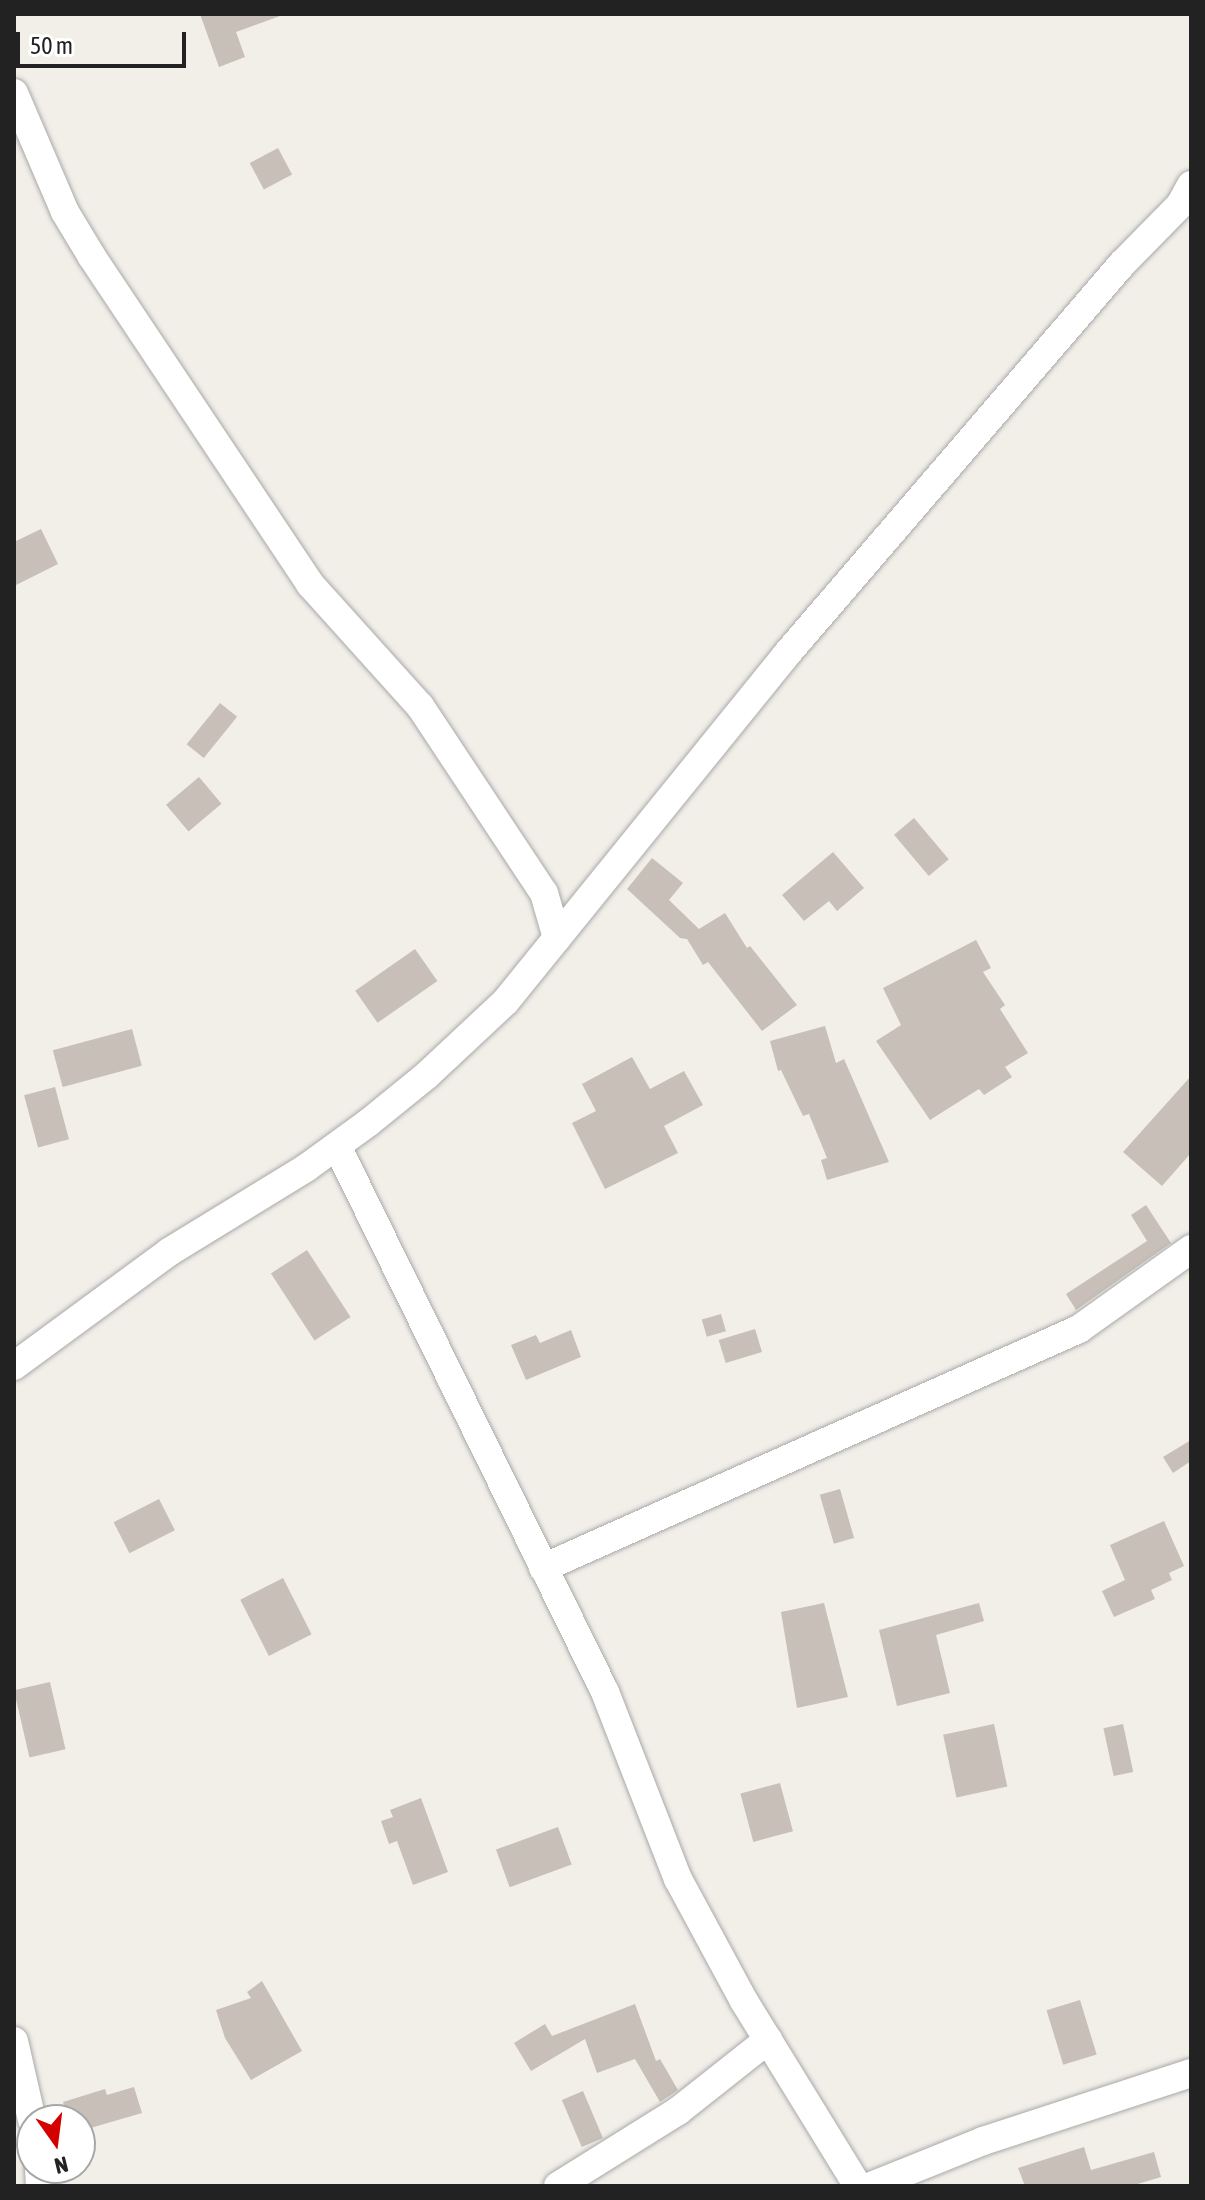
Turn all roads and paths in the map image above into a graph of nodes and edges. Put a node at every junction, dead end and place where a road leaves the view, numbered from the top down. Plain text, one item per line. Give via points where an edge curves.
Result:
1 (14, 93) edge
2 (1191, 185) edge
3 (557, 938) junction
4 (337, 1146) junction
5 (1191, 1249) edge
6 (14, 1366) edge
7 (543, 1568) junction
8 (768, 2040) junction
9 (14, 2041) edge
10 (1191, 2073) edge
11 (28, 2104) edge
12 (558, 2186) edge
13 (858, 2186) edge
14 (871, 2186) edge

1 - 3 street via 65,212 92,257 310,584 420,706 544,893
2 - 3 street via 1180,205 1122,264 786,655
3 - 4 street via 506,1001 427,1075
4 - 6 street via 169,1252
4 - 7 street
5 - 7 street via 1079,1329
7 - 8 street via 605,1692 678,1879
8 - 12 street via 678,2111
8 - 13 street
9 - 11 street
10 - 14 street via 983,2141

